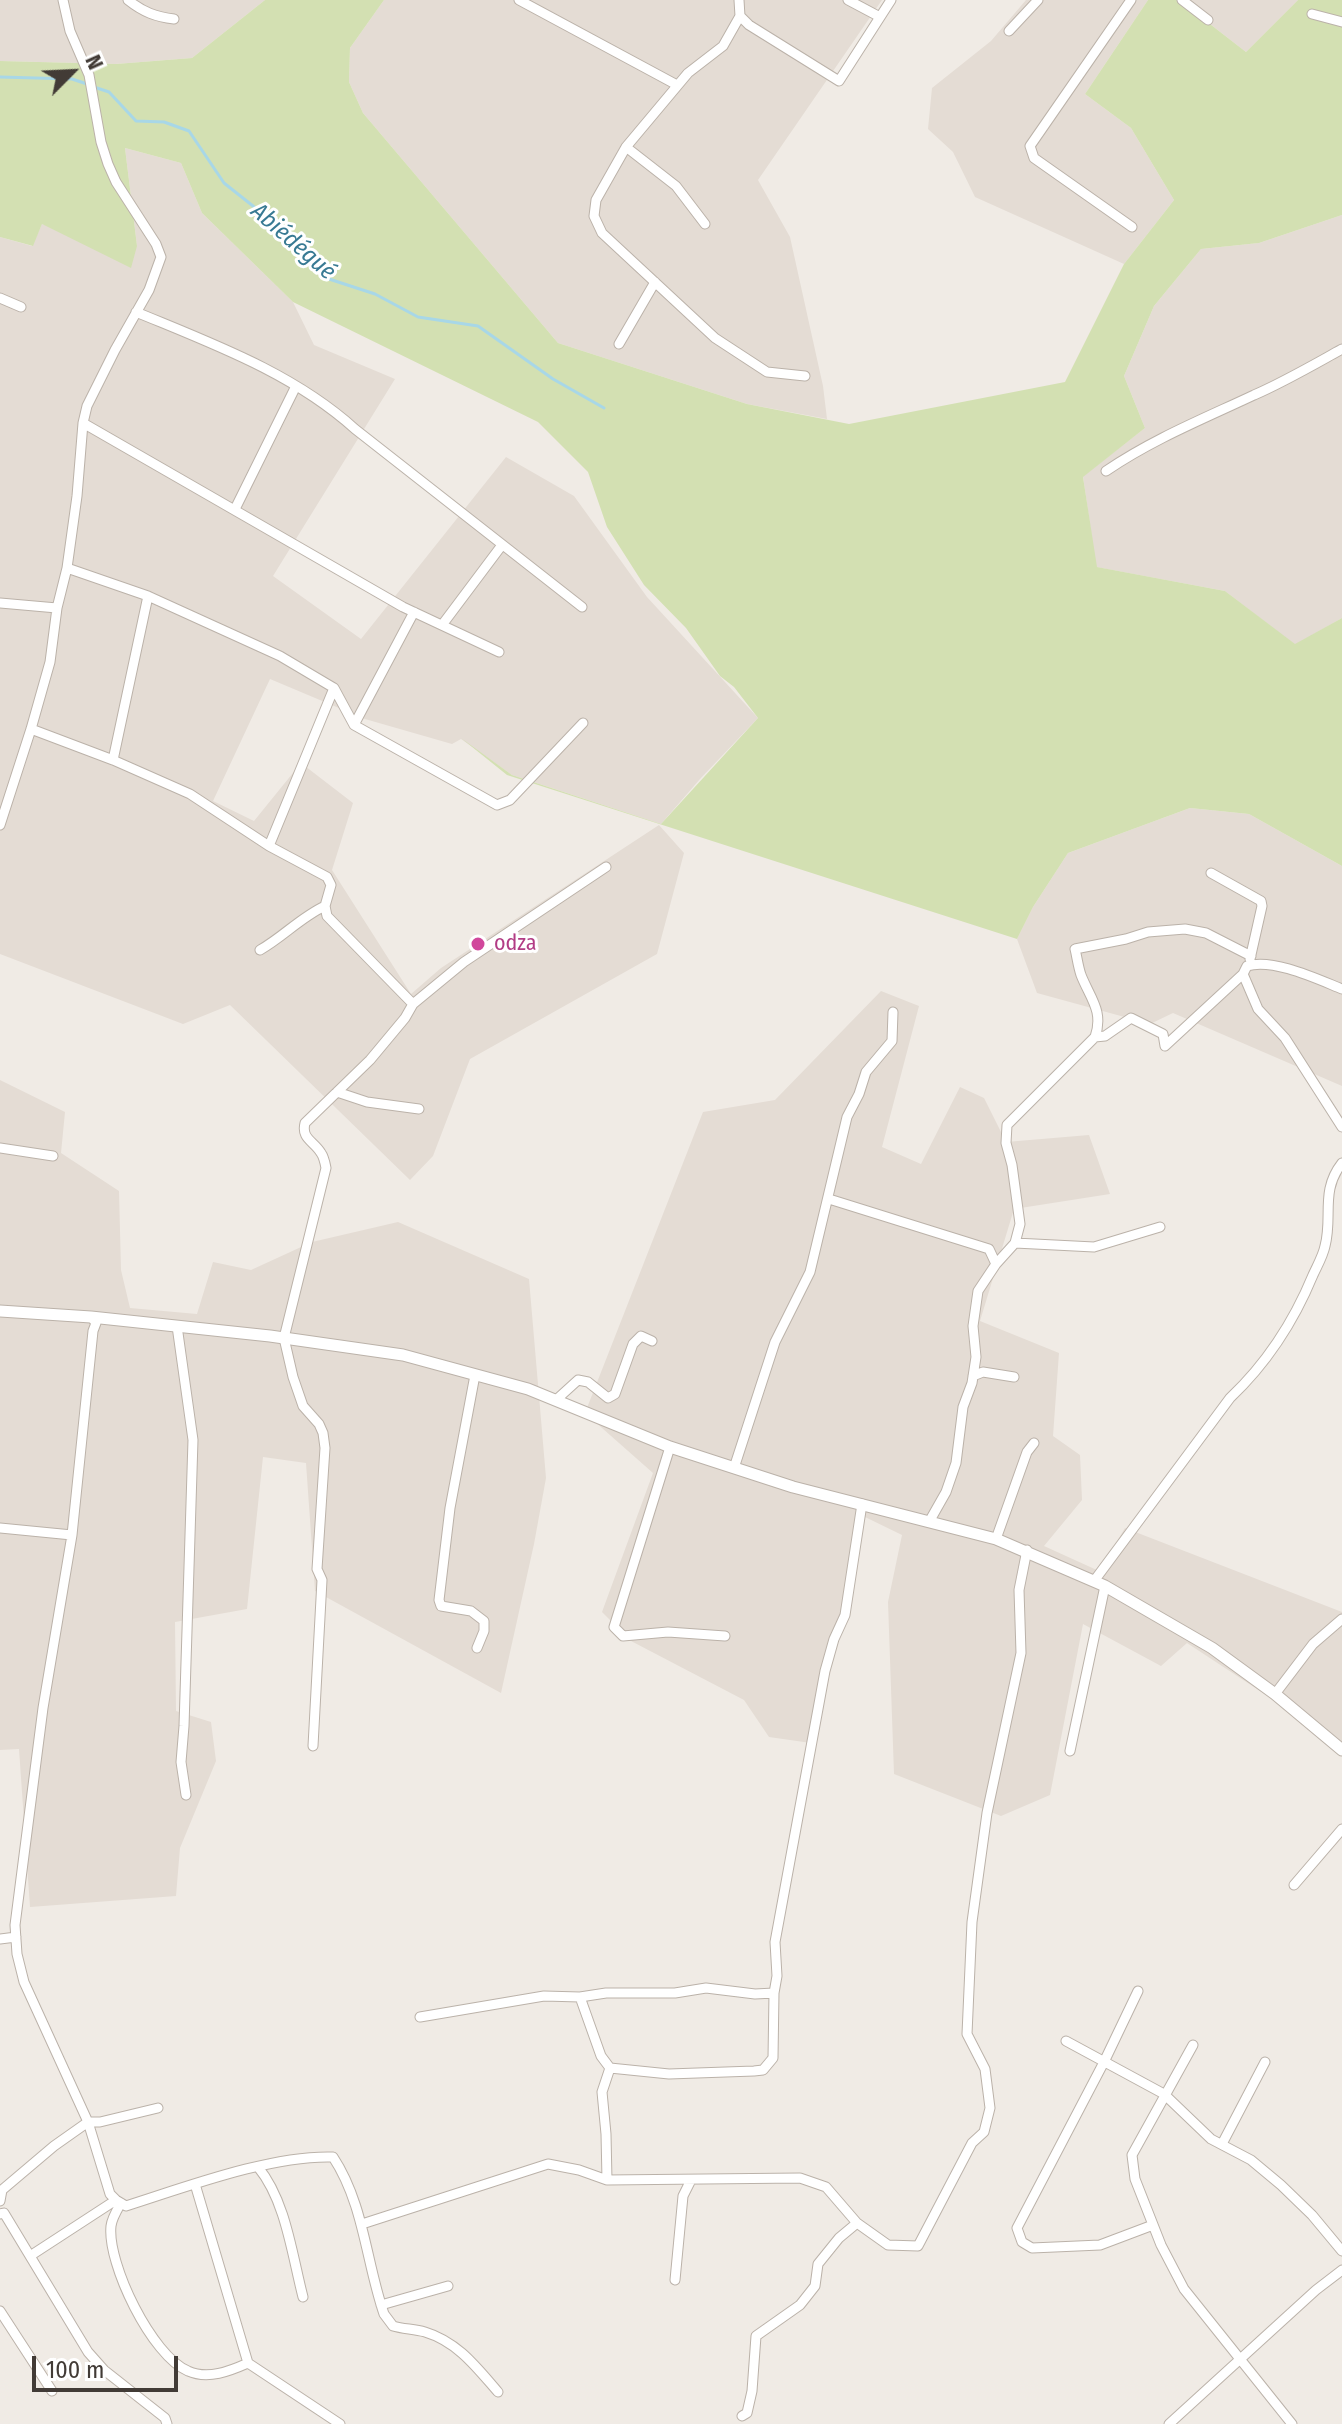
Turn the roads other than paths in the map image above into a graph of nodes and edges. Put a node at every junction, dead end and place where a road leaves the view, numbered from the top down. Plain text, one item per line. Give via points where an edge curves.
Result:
1 (63, 0) edge
2 (128, 0) edge
3 (519, 0) edge
4 (739, 0) edge
5 (848, 0) edge
6 (891, 0) edge
7 (1038, 0) edge
8 (1182, 0) edge
9 (1126, 2) edge
10 (1312, 14) dead end
11 (740, 16) junction
12 (880, 17) junction
13 (174, 19) dead end
14 (1208, 20) dead end
15 (1342, 22) edge
16 (1009, 31) dead end
17 (677, 85) junction
18 (626, 147) junction
19 (705, 224) dead end
20 (1132, 227) dead end
21 (655, 282) junction
22 (0, 298) edge
23 (21, 307) dead end
24 (136, 312) junction
25 (619, 344) dead end
26 (1342, 349) edge
27 (805, 376) dead end
28 (296, 386) junction
29 (83, 423) junction
30 (1106, 471) dead end
31 (235, 509) junction
32 (502, 545) junction
33 (67, 568) junction
34 (148, 596) junction
35 (0, 603) edge
36 (582, 607) dead end
37 (57, 608) junction
38 (414, 612) junction
39 (442, 625) junction
40 (499, 652) dead end
41 (334, 688) junction
42 (583, 723) dead end
43 (354, 725) junction
44 (31, 729) junction
45 (113, 760) junction
46 (5, 788) edge
47 (0, 825) edge
48 (269, 846) junction
49 (606, 867) dead end
50 (1211, 873) dead end
51 (325, 906) junction
52 (260, 950) dead end
53 (1247, 965) junction
54 (1342, 989) edge
55 (413, 1004) junction
56 (893, 1012) dead end
57 (1095, 1037) junction
58 (337, 1092) junction
59 (419, 1109) dead end
60 (1342, 1127) edge
61 (0, 1148) edge
62 (53, 1156) dead end
63 (1342, 1163) edge
64 (829, 1199) junction
65 (1160, 1227) dead end
66 (1015, 1243) junction
67 (996, 1264) junction
68 (0, 1311) edge
69 (92, 1318) junction
70 (177, 1326) junction
71 (284, 1338) junction
72 (652, 1341) dead end
73 (475, 1375) junction
74 (973, 1376) junction
75 (1014, 1377) dead end
76 (556, 1400) junction
77 (1034, 1443) dead end
78 (670, 1447) junction
79 (734, 1468) junction
80 (862, 1504) junction
81 (929, 1522) junction
82 (0, 1528) edge
83 (72, 1535) junction
84 (996, 1539) junction
85 (1027, 1550) junction
86 (1099, 1583) junction
87 (1342, 1619) edge
88 (725, 1636) dead end
89 (477, 1648) dead end
90 (1275, 1694) junction
91 (313, 1746) dead end
92 (1342, 1750) edge
93 (1070, 1751) dead end
94 (186, 1795) dead end
95 (1342, 1829) edge
96 (1294, 1885) dead end
97 (16, 1937) junction
98 (0, 1939) edge
99 (1138, 1991) dead end
100 (774, 1993) junction
101 (580, 1997) junction
102 (420, 2017) dead end
103 (1066, 2041) dead end
104 (1193, 2045) dead end
105 (1104, 2062) junction
106 (1265, 2062) dead end
107 (610, 2068) junction
108 (1164, 2094) junction
109 (158, 2108) dead end
110 (88, 2122) junction
111 (1222, 2144) junction
112 (258, 2167) junction
113 (607, 2180) junction
114 (691, 2180) junction
115 (195, 2184) junction
116 (0, 2201) edge
117 (118, 2202) junction
118 (0, 2214) edge
119 (857, 2223) junction
120 (362, 2224) junction
121 (1153, 2225) junction
122 (1342, 2251) edge
123 (30, 2256) junction
124 (1342, 2270) edge
125 (675, 2280) dead end
126 (448, 2286) dead end
127 (303, 2297) dead end
128 (381, 2305) junction
129 (0, 2311) edge
130 (1239, 2358) junction
131 (248, 2363) junction
132 (52, 2391) dead end
133 (498, 2392) dead end
134 (742, 2416) dead end
135 (167, 2424) edge
136 (340, 2424) edge
137 (1169, 2424) edge
138 (1292, 2424) edge

1 - 24 street via 89,75 108,164 161,257
2 - 13 street via 160,18
3 - 17 street
4 - 11 street
5 - 12 street
6 - 12 street
7 - 16 street
8 - 14 street
9 - 20 street via 1030,146 1034,158
10 - 15 street
11 - 12 street via 839,81
11 - 17 street via 723,46
17 - 18 street
18 - 19 street via 676,186
18 - 21 street via 596,200 594,216 602,233
21 - 25 street
21 - 27 street via 715,338 767,372
22 - 23 street
24 - 28 street via 254,362
24 - 29 street
26 - 30 street via 1175,430
28 - 31 street
28 - 32 street via 331,407
29 - 31 street
29 - 33 street
31 - 38 street
32 - 36 street
32 - 39 street
33 - 34 street
33 - 37 street
34 - 41 street via 280,656
34 - 45 street
35 - 37 street
37 - 44 street via 50,662
38 - 39 street
38 - 43 street
39 - 40 street
41 - 43 street
41 - 48 street
42 - 43 street via 510,800 497,805
44 - 45 street
44 - 46 street
45 - 48 street via 190,794
46 - 47 street
48 - 51 street via 327,877 331,885
49 - 55 street via 464,962
50 - 53 street via 1261,901
51 - 52 street
51 - 55 street via 332,922
53 - 54 street via 1277,967
53 - 57 street via 1165,1046 1163,1034 1131,1018
53 - 57 street via 1206,933 1185,929 1075,949 1100,1023
53 - 60 street via 1258,1009 1285,1038
55 - 58 street via 370,1060
56 - 64 street via 892,1041 866,1072 847,1117
57 - 66 street via 1007,1125 1020,1224
58 - 59 street
58 - 71 street via 303,1129 326,1168
61 - 62 street
63 - 86 street via 1327,1197 1326,1246 1299,1308
64 - 67 street via 989,1249
64 - 79 street via 810,1272 775,1342
65 - 66 street via 1094,1247
66 - 67 street
67 - 74 street via 978,1291
68 - 69 street
69 - 70 street
69 - 83 street via 96,1323
70 - 71 street
70 - 94 street via 193,1440 181,1762
71 - 73 street via 403,1355
71 - 91 street via 303,1406 319,1424 325,1448
72 - 76 street via 641,1336 633,1344 615,1394 608,1398 578,1380
73 - 76 street
73 - 89 street via 439,1600 441,1606 471,1611 484,1621
74 - 75 street via 983,1372
74 - 81 street via 956,1463
76 - 78 street
77 - 84 street
78 - 79 street
78 - 88 street via 614,1627 623,1636
79 - 80 street
80 - 81 street
80 - 100 street via 845,1615 825,1671 775,1942
81 - 84 street
82 - 83 street
83 - 97 street via 43,1708
84 - 85 street
85 - 86 street
85 - 119 street via 1019,1590 1021,1653 987,1813 972,1922 967,2034 985,2069 990,2108 984,2132 972,2143 918,2246 888,2245
86 - 90 street via 1212,1648
86 - 93 street
87 - 90 street via 1313,1644
90 - 92 street
95 - 96 street
97 - 98 street
97 - 110 street via 24,1982
99 - 105 street
100 - 101 street via 706,1988
100 - 107 street via 773,2058 763,2070 669,2074
101 - 102 street via 544,1996
101 - 107 street
103 - 105 street
104 - 108 street
105 - 108 street
105 - 121 street via 1017,2228 1022,2242 1032,2248 1100,2245
106 - 111 street
107 - 113 street via 602,2092
108 - 111 street
108 - 121 street via 1132,2155 1135,2179
109 - 110 street
110 - 116 street via 2,2190
110 - 117 street via 110,2194
111 - 122 street via 1281,2185
112 - 115 street
112 - 120 street via 333,2157
112 - 127 street via 283,2222
113 - 114 street
113 - 120 street via 548,2164
114 - 119 street via 800,2178 826,2187
114 - 125 street via 683,2196
115 - 117 street via 126,2206
115 - 131 street
117 - 123 street
117 - 131 street via 111,2226 115,2257 135,2308 168,2358 189,2372 208,2374
118 - 123 street
119 - 134 street via 818,2264 815,2286 800,2305 756,2336 752,2391
120 - 128 street
121 - 130 street via 1184,2289
123 - 135 street via 88,2352
124 - 130 street
126 - 128 street
128 - 133 street via 393,2326 444,2340 465,2354
129 - 132 street
130 - 137 street
130 - 138 street
131 - 136 street

